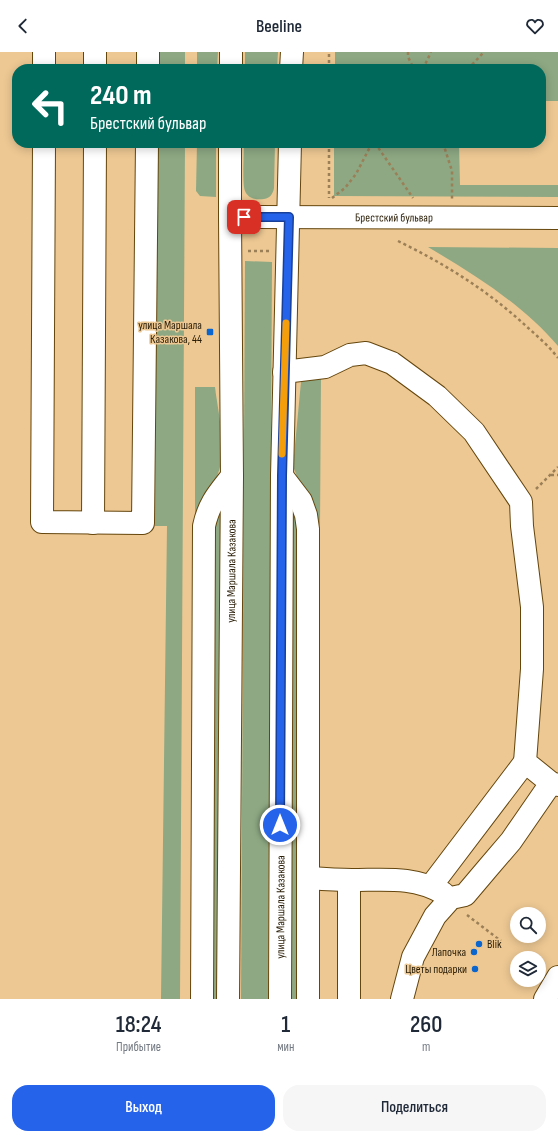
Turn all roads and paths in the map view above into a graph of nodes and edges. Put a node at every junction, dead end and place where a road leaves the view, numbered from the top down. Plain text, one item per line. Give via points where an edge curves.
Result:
1 (44, 52) edge
2 (95, 52) edge
3 (148, 52) edge
4 (231, 52) edge
5 (292, 52) edge
6 (329, 52) edge
7 (408, 52) edge
8 (431, 52) edge
9 (484, 52) edge
10 (44, 64) edge
11 (95, 64) edge
12 (148, 64) edge
13 (231, 64) edge
14 (291, 64) edge
15 (329, 64) edge
16 (412, 64) edge
17 (425, 64) edge
18 (473, 64) edge
19 (44, 148) edge
20 (95, 148) edge
21 (147, 148) edge
22 (230, 148) edge
23 (290, 148) edge
24 (329, 148) edge
25 (371, 148) edge
26 (378, 148) edge
27 (445, 148) edge
28 (414, 200) dead end
29 (452, 200) dead end
30 (230, 217) junction
31 (289, 217) junction
32 (558, 218) edge
33 (398, 241) dead end
34 (245, 250) dead end
35 (272, 251) dead end
36 (558, 358) edge
37 (284, 372) junction
38 (558, 467) edge
39 (551, 475) junction
40 (558, 475) edge
41 (232, 476) junction
42 (282, 476) junction
43 (521, 502) junction
44 (93, 522) junction
45 (525, 762) junction
46 (554, 784) edge
47 (309, 878) junction
48 (349, 880) junction
49 (431, 886) junction
50 (451, 898) junction
51 (502, 941) dead end
52 (558, 977) edge
53 (202, 999) edge
54 (228, 999) edge
55 (280, 999) edge
56 (308, 999) edge
57 (349, 999) edge
58 (402, 999) edge
59 (545, 999) edge

1 - 10 main road
2 - 11 main road
3 - 12 main road
4 - 13 main road
5 - 14 main road
6 - 15 path
7 - 16 path
8 - 17 path
9 - 18 path
19 - 44 main road via 42,522
20 - 44 main road
21 - 44 main road via 144,523
22 - 30 main road, улица Маршала Казакова
23 - 31 main road, улица Маршала Казакова
24 - 25 path via 329,201 345,188
26 - 28 path
27 - 29 path via 452,171
30 - 31 main road, Брестский бульвар
30 - 41 main road, улица Маршала Казакова
31 - 32 main road, Брестский бульвар
31 - 37 main road, улица Маршала Казакова
33 - 36 path via 463,276 510,312
34 - 35 path
37 - 42 main road, улица Маршала Казакова
37 - 43 main road via 326,367 350,356 366,353 392,363 437,396 474,432
38 - 39 path
39 - 40 path
39 - 43 path
41 - 53 main road via 214,500 204,526
41 - 54 main road, улица Маршала Казакова
42 - 47 main road via 301,501 308,529
42 - 55 main road, улица Маршала Казакова
43 - 45 main road via 532,607 532,669
45 - 46 main road
45 - 49 main road
46 - 50 main road via 465,895
47 - 48 main road
47 - 56 main road
48 - 49 main road via 413,880
48 - 57 main road
49 - 50 main road
50 - 51 path via 466,914
50 - 58 main road via 435,916 413,957
52 - 59 main road

